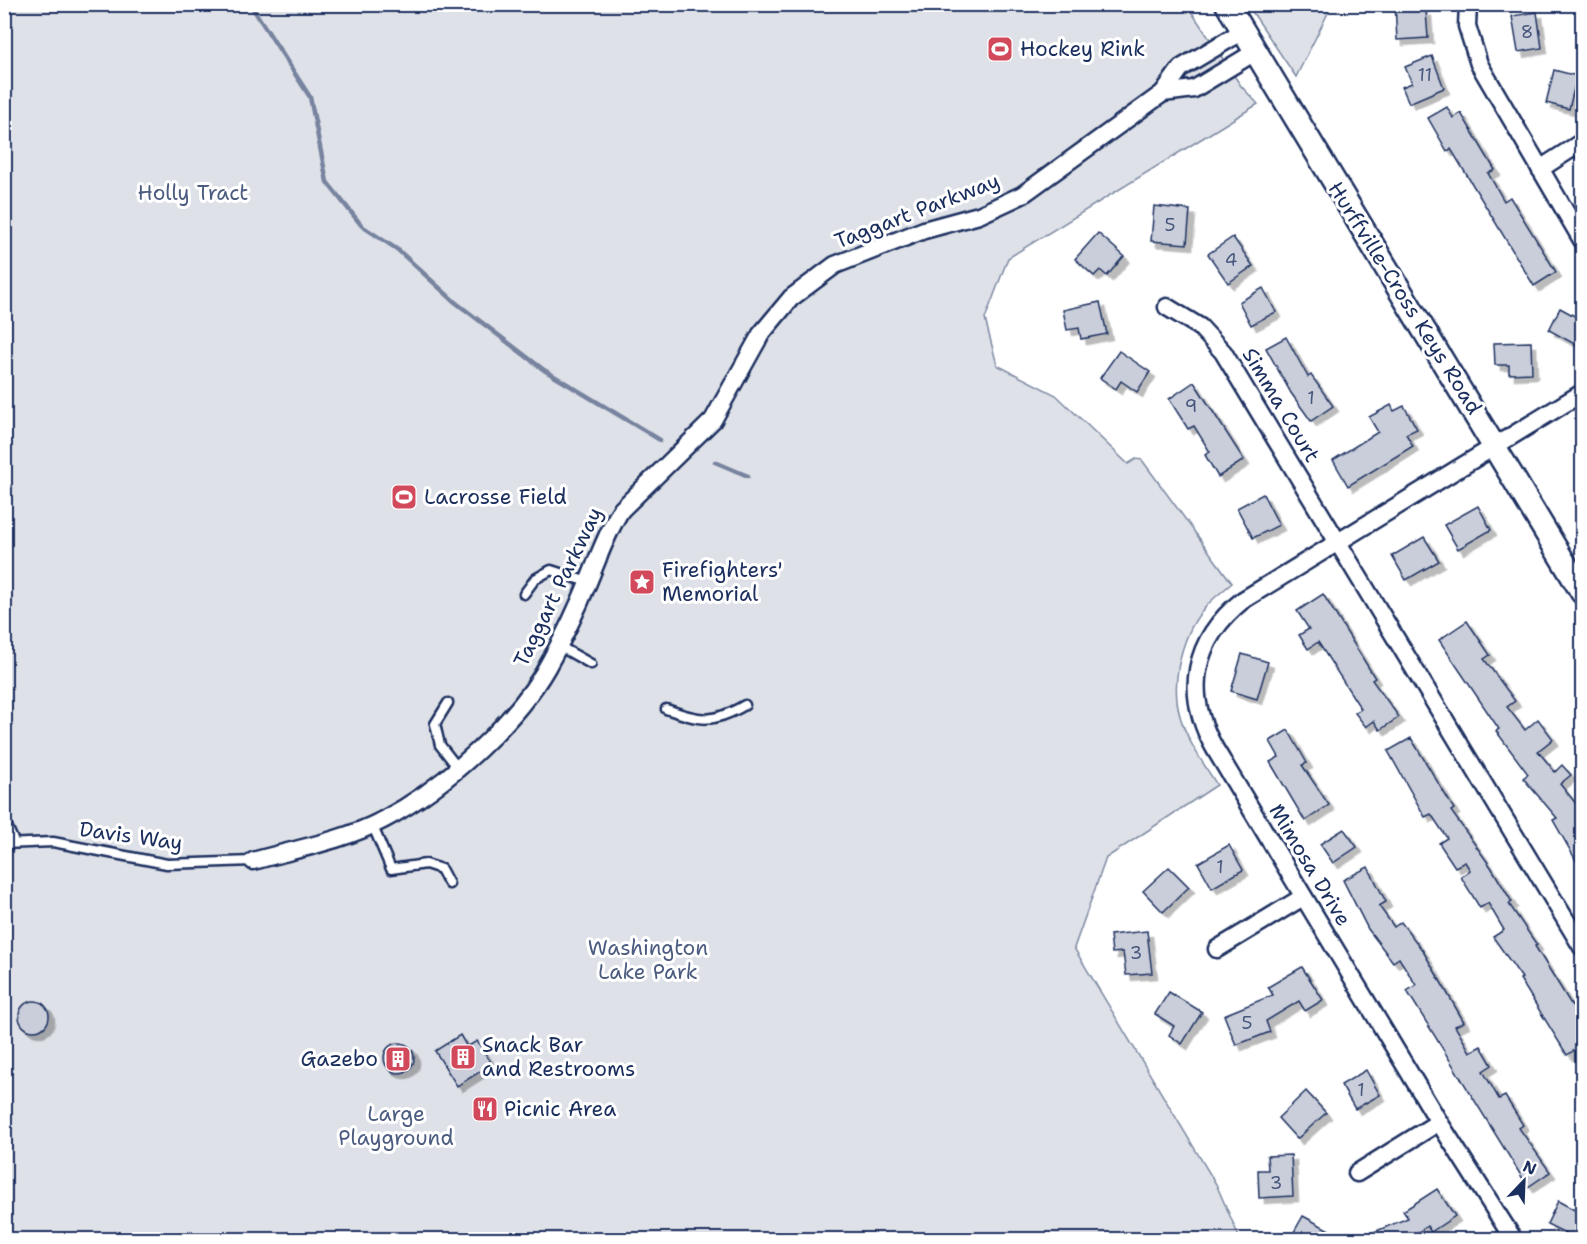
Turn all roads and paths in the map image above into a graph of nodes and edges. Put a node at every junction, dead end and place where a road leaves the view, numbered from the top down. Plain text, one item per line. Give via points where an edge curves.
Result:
1 (1227, 4) edge
2 (1468, 4) edge
3 (1243, 31) junction
4 (1255, 52) junction
5 (1163, 93) junction
6 (1582, 142) edge
7 (1540, 169) junction
8 (1582, 240) edge
9 (1167, 307) dead end
10 (1582, 393) edge
11 (1497, 446) junction
12 (1337, 543) junction
13 (588, 582) junction
14 (1582, 592) edge
15 (524, 594) dead end
16 (559, 646) junction
17 (591, 664) dead end
18 (448, 703) dead end
19 (745, 705) dead end
20 (666, 709) dead end
21 (458, 768) junction
22 (4, 819) edge
23 (372, 824) junction
24 (15, 842) junction
25 (4, 844) edge
26 (253, 861) joint
27 (449, 884) dead end
28 (1303, 897) junction
29 (1582, 947) edge
30 (1217, 949) dead end
31 (1440, 1122) junction
32 (1357, 1173) dead end
33 (1514, 1239) edge

1 - 3 main road, Hurffville-Cross Keys Road
2 - 7 street via 1467,26 1473,52
3 - 4 main road, Hurffville-Cross Keys Road
3 - 5 street, Taggart Parkway via 1181,68
4 - 5 street, Taggart Parkway via 1194,89
4 - 11 main road, Hurffville-Cross Keys Road
5 - 13 street, Taggart Parkway via 1022,195 979,215 924,230 835,265 791,298 761,334 713,420 621,510 610,526
6 - 7 street
7 - 8 street
9 - 12 street, Simma Court via 1200,327 1223,352
10 - 11 street, Mimosa Drive
11 - 12 street, Mimosa Drive
11 - 14 main road, Hurffville-Cross Keys Road
12 - 28 street, Mimosa Drive via 1256,591 1221,619 1203,650 1196,688 1209,738
12 - 29 street
13 - 15 lane via 551,570 535,579
13 - 16 street, Taggart Parkway
16 - 17 lane
16 - 21 street, Taggart Parkway via 528,698
18 - 21 lane via 435,724 440,745
19 - 20 lane via 722,718 695,719
21 - 23 street, Taggart Parkway
22 - 24 lane
23 - 26 street, Taggart Parkway via 328,841
23 - 27 lane via 391,869 426,864 441,869
24 - 25 lane, Davis Way
24 - 26 lane, Davis Way via 53,842 167,864
28 - 30 street
28 - 31 street, Mimosa Drive
31 - 32 street
31 - 33 street, Mimosa Drive

